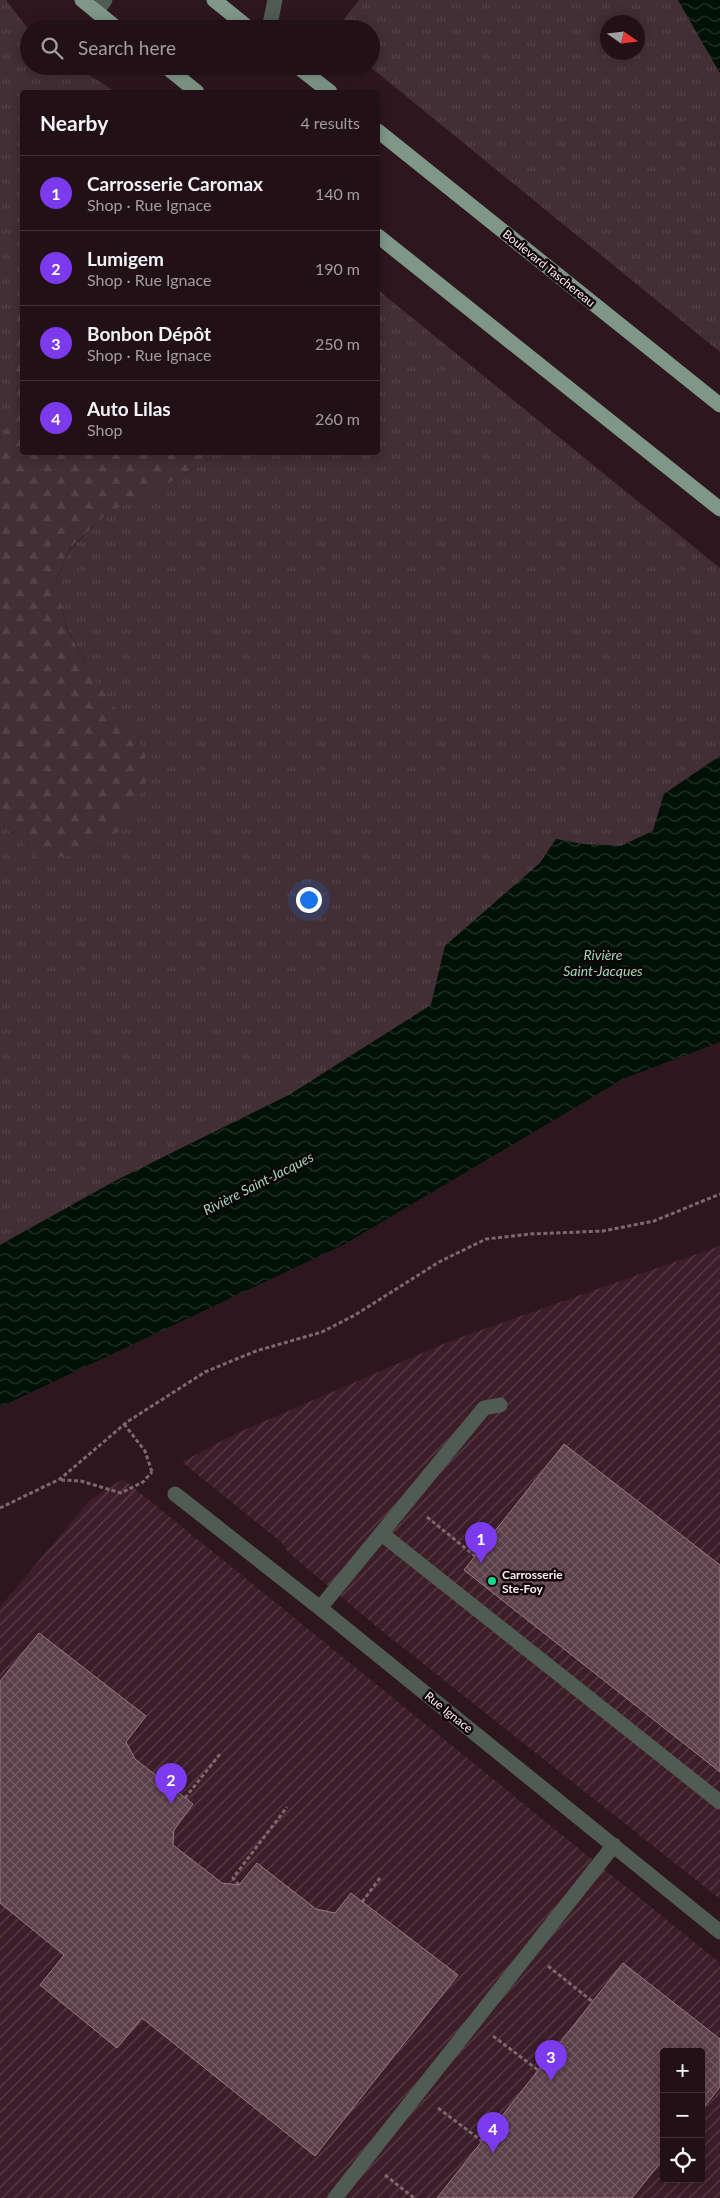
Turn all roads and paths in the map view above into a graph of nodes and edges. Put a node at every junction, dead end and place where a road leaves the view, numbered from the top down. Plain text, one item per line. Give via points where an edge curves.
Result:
1 (82, 0) edge
2 (214, 0) edge
3 (275, 0) edge
4 (101, 6) edge
5 (111, 20) edge
6 (239, 20) edge
7 (271, 20) edge
8 (176, 75) edge
9 (308, 75) edge
10 (195, 90) edge
11 (327, 90) edge
12 (380, 133) edge
13 (380, 238) edge
14 (720, 404) edge
15 (720, 509) edge
16 (720, 1194) edge
17 (500, 1405) dead end
18 (124, 1424) junction
19 (60, 1480) junction
20 (175, 1494) dead end
21 (408, 1502) junction
22 (0, 1508) edge
23 (382, 1534) junction
24 (475, 1556) dead end
25 (320, 1608) junction
26 (220, 1754) dead end
27 (185, 1798) dead end
28 (720, 1802) edge
29 (287, 1807) dead end
30 (614, 1845) junction
31 (380, 1878) dead end
32 (239, 1885) dead end
33 (362, 1902) dead end
34 (720, 1932) edge
35 (530, 1952) junction
36 (593, 2002) dead end
37 (474, 2022) junction
38 (538, 2070) dead end
39 (418, 2093) junction
40 (482, 2141) dead end
41 (365, 2160) junction
42 (335, 2198) edge
43 (414, 2198) edge

1 - 4 main road
2 - 6 main road
3 - 7 street
4 - 5 main road
8 - 10 main road
9 - 11 main road
12 - 14 main road, Boulevard Taschereau
13 - 15 main road
16 - 18 path via 654,1221 603,1231 486,1239 439,1262 322,1332 256,1351 205,1372
17 - 21 street via 484,1408
18 - 19 path
18 - 19 path via 145,1451 152,1472 143,1482 121,1493
19 - 22 path
20 - 25 street, Rue Ignace
21 - 23 street
21 - 24 path
23 - 25 street
23 - 28 street
25 - 30 street, Rue Ignace
26 - 27 path
29 - 32 path via 233,1878
30 - 34 street, Rue Ignace
30 - 35 street
31 - 33 path
35 - 36 path
35 - 37 street
37 - 38 path
37 - 39 street
39 - 40 path
39 - 41 street
41 - 42 street
41 - 43 path

